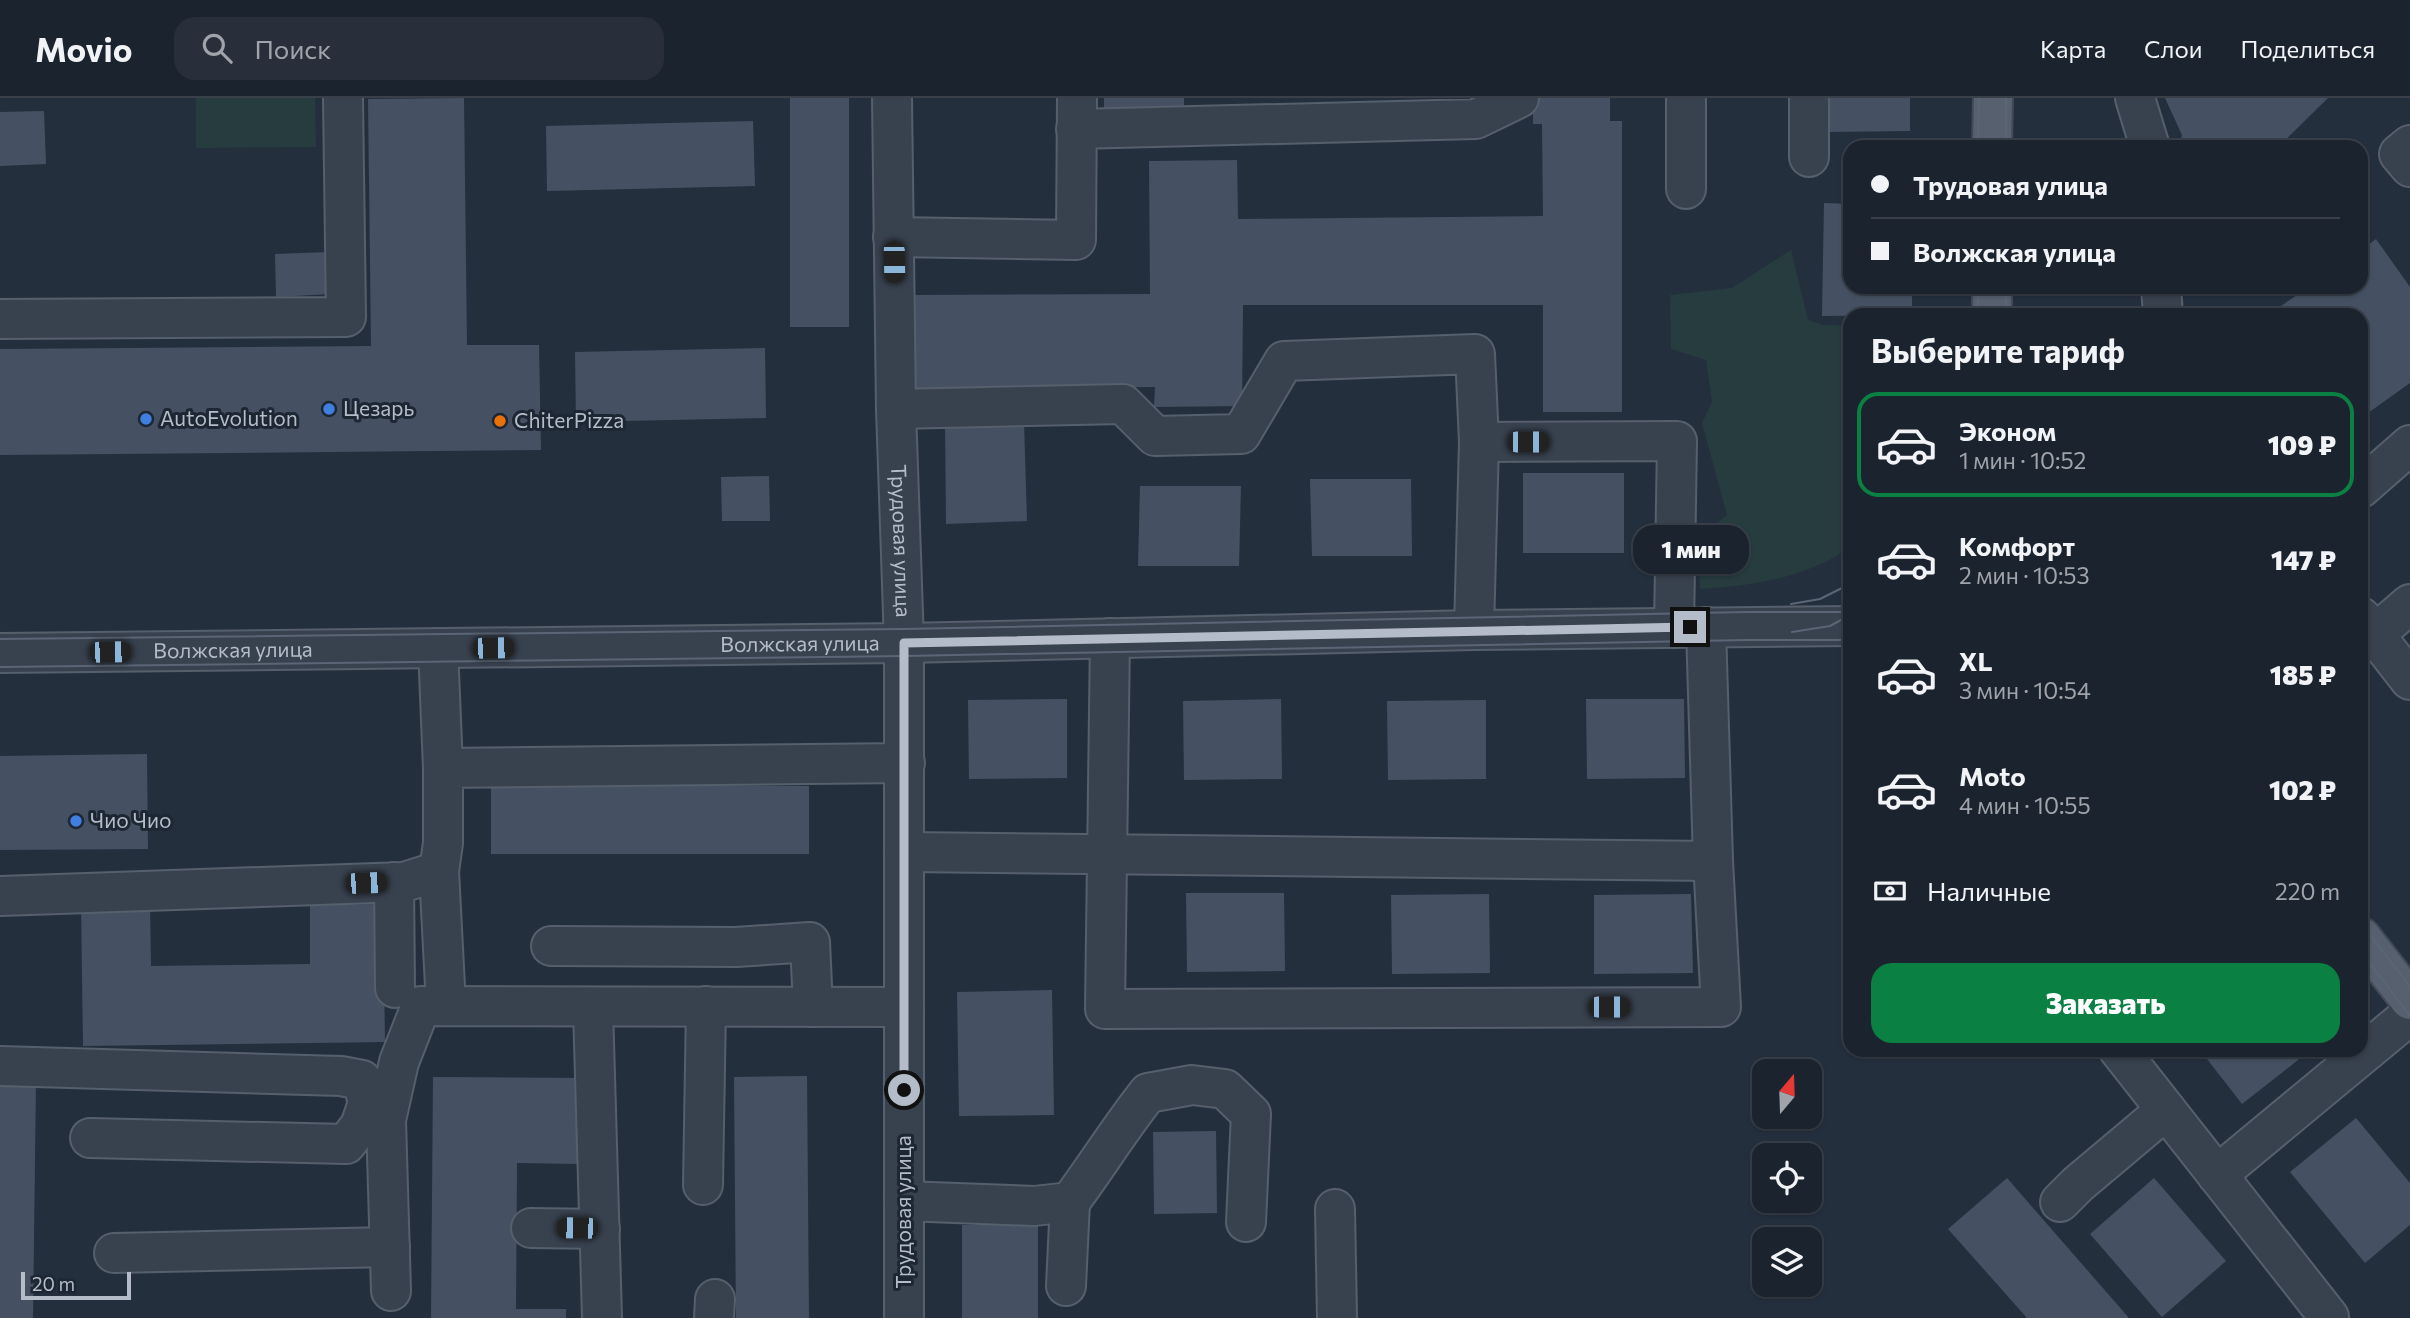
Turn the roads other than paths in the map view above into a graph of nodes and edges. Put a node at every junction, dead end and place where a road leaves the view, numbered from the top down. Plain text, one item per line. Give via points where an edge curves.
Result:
1 (343, 98) edge
2 (892, 98) edge
3 (1519, 98) edge
4 (1686, 98) edge
5 (1809, 98) edge
6 (1993, 98) edge
7 (2135, 98) edge
8 (1077, 113) edge
9 (1992, 140) edge
10 (2148, 140) edge
11 (2410, 145) edge
12 (1809, 157) dead end
13 (2410, 167) edge
14 (1686, 188) dead end
15 (893, 237) junction
16 (0, 319) edge
17 (896, 409) junction
18 (1479, 442) junction
19 (2410, 445) edge
20 (2368, 482) edge
21 (1843, 604) edge
22 (2410, 604) edge
23 (2368, 625) edge
24 (1747, 626) junction
25 (1843, 626) edge
26 (1690, 627) junction
27 (2368, 627) edge
28 (1474, 630) junction
29 (1110, 638) junction
30 (904, 643) junction
31 (438, 648) junction
32 (0, 653) edge
33 (2410, 680) edge
34 (905, 763) junction
35 (443, 768) junction
36 (904, 852) junction
37 (1109, 854) junction
38 (1713, 861) junction
39 (439, 871) junction
40 (394, 882) junction
41 (0, 896) edge
42 (551, 946) dead end
43 (2368, 946) edge
44 (395, 988) dead end
45 (2410, 1000) edge
46 (446, 1006) junction
47 (706, 1006) junction
48 (593, 1007) junction
49 (813, 1007) junction
50 (904, 1007) junction
51 (2410, 1015) edge
52 (2368, 1050) edge
53 (2124, 1057) edge
54 (2359, 1057) edge
55 (0, 1066) edge
56 (2166, 1110) junction
57 (90, 1138) dead end
58 (2217, 1175) junction
59 (704, 1185) dead end
60 (904, 1201) junction
61 (1070, 1202) junction
62 (2060, 1202) dead end
63 (1335, 1209) dead end
64 (1246, 1222) dead end
65 (531, 1228) dead end
66 (600, 1229) junction
67 (390, 1247) junction
68 (114, 1253) dead end
69 (1066, 1286) dead end
70 (391, 1291) dead end
71 (2329, 1317) edge
72 (602, 1318) edge
73 (905, 1318) edge
74 (1337, 1318) edge

1 - 16 street via 346,317
2 - 15 street, Трудовая улица
3 - 8 street via 1476,120
4 - 14 street
5 - 12 street
6 - 9 main road
7 - 10 street
8 - 15 street via 1076,240
11 - 13 street via 2399,154
15 - 17 street, Трудовая улица
17 - 18 street via 1123,404 1155,436 1241,434 1284,361 1475,354
17 - 30 street, Трудовая улица
18 - 26 street via 1677,441
18 - 28 street
19 - 20 street
21 - 24 street via 1826,612
22 - 23 street
24 - 25 street, Волжская улица
24 - 26 street, Волжская улица
26 - 28 street, Волжская улица
26 - 38 street
27 - 33 street
28 - 29 street, Волжская улица
29 - 30 street, Волжская улица
29 - 37 street
30 - 31 street, Волжская улица
30 - 34 street, Трудовая улица
31 - 32 street, Волжская улица
31 - 35 street
34 - 35 street
34 - 36 street, Трудовая улица
35 - 39 street
36 - 37 street
36 - 50 street, Трудовая улица
37 - 38 street
37 - 38 street via 1105,1009 1720,1007
39 - 40 street
39 - 46 street
40 - 41 street
40 - 44 street
42 - 49 street via 736,947 810,942
43 - 45 main road
46 - 48 street
46 - 67 street via 421,1006 399,1062 386,1120
47 - 48 street
47 - 49 street
47 - 59 street
48 - 66 street
49 - 50 street
50 - 60 street, Трудовая улица
51 - 52 street
53 - 56 street
54 - 58 street
55 - 57 street via 341,1076 362,1080 368,1103 360,1126 346,1144
56 - 58 street
56 - 62 street
58 - 71 street
60 - 61 street via 1034,1206
60 - 73 street, Трудовая улица
61 - 64 street via 1148,1093 1192,1085 1225,1089 1251,1114
61 - 69 street
63 - 74 street
65 - 66 street
66 - 72 street
67 - 68 street
67 - 70 street

